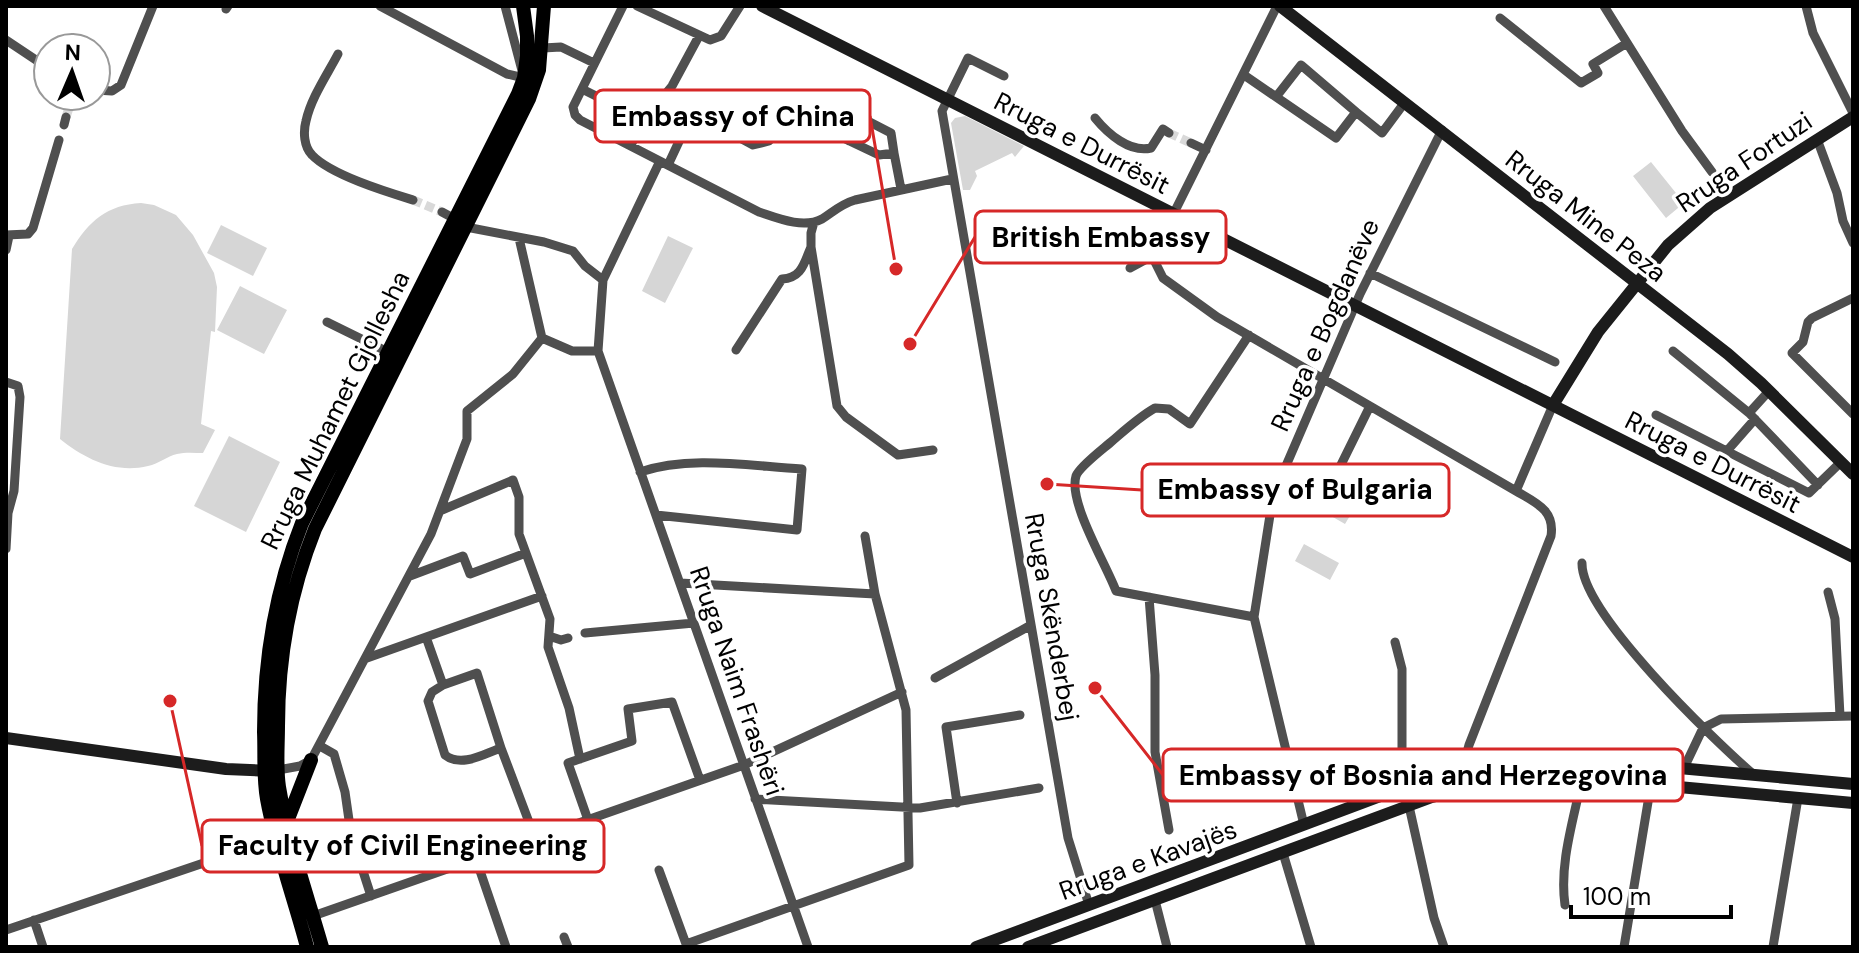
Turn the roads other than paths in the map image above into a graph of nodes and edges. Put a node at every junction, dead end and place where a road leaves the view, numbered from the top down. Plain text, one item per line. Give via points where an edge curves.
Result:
1 (153, 6) edge
2 (380, 6) edge
3 (505, 6) edge
4 (523, 6) edge
5 (544, 6) edge
6 (623, 6) edge
7 (637, 6) edge
8 (740, 6) edge
9 (762, 6) edge
10 (1278, 6) edge
11 (1604, 6) edge
12 (1806, 6) edge
13 (1500, 18) dead end
14 (699, 36) junction
15 (6, 40) edge
16 (1627, 43) junction
17 (543, 48) junction
18 (338, 54) dead end
19 (32, 57) edge
20 (594, 63) junction
21 (1244, 75) junction
22 (1004, 76) dead end
23 (524, 78) junction
24 (582, 89) junction
25 (112, 91) edge
26 (1276, 97) junction
27 (946, 99) junction
28 (1405, 102) junction
29 (1356, 112) junction
30 (1853, 115) edge
31 (1095, 118) dead end
32 (644, 120) junction
33 (1442, 130) junction
34 (1169, 133) dead end
35 (1817, 139) junction
36 (59, 140) dead end
37 (849, 141) junction
38 (1191, 143) tunnel mouth
39 (631, 145) junction
40 (1206, 150) junction
41 (894, 153) junction
42 (664, 163) junction
43 (1712, 172) dead end
44 (952, 179) junction
45 (1720, 183) dead end
46 (901, 189) junction
47 (1730, 195) junction
48 (413, 200) tunnel mouth
49 (1174, 214) junction
50 (454, 219) junction
51 (814, 222) junction
52 (7, 235) edge
53 (519, 238) junction
54 (1853, 243) edge
55 (811, 247) junction
56 (6, 250) edge
57 (1154, 255) junction
58 (1130, 268) dead end
59 (1370, 273) junction
60 (603, 280) junction
61 (1636, 283) junction
62 (1853, 298) edge
63 (1355, 306) junction
64 (327, 322) dead end
65 (1249, 335) junction
66 (542, 338) junction
67 (736, 350) dead end
68 (598, 351) junction
69 (1673, 351) dead end
70 (388, 352) junction
71 (1555, 362) dead end
72 (1324, 379) junction
73 (6, 382) edge
74 (1769, 391) junction
75 (1553, 405) junction
76 (1370, 406) junction
77 (1853, 414) edge
78 (1656, 415) dead end
79 (1752, 416) junction
80 (933, 450) dead end
81 (1726, 452) junction
82 (1841, 462) junction
83 (640, 472) junction
84 (1853, 474) edge
85 (1818, 485) junction
86 (1330, 487) dead end
87 (1516, 491) junction
88 (8, 509) edge
89 (442, 510) junction
90 (656, 515) junction
91 (865, 536) dead end
92 (6, 549) edge
93 (526, 553) junction
94 (1853, 557) edge
95 (1582, 563) dead end
96 (410, 576) junction
97 (680, 583) junction
98 (1828, 592) dead end
99 (875, 594) junction
100 (542, 596) junction
101 (1149, 597) junction
102 (1254, 617) junction
103 (694, 623) junction
104 (1031, 625) junction
105 (585, 633) dead end
106 (549, 636) junction
107 (426, 637) junction
108 (568, 638) dead end
109 (1395, 642) dead end
110 (367, 658) junction
111 (935, 678) dead end
112 (443, 685) junction
113 (902, 692) junction
114 (1020, 715) dead end
115 (1840, 716) junction
116 (1853, 716) edge
117 (1703, 728) junction
118 (6, 738) edge
119 (320, 746) junction
120 (501, 748) junction
121 (580, 759) junction
122 (311, 760) junction
123 (744, 765) junction
124 (1463, 767) junction
125 (1684, 768) junction
126 (271, 771) junction
127 (1753, 774) junction
128 (1582, 778) junction
129 (700, 780) junction
130 (1651, 784) junction
131 (1853, 784) edge
132 (1407, 787) junction
133 (1466, 787) junction
134 (1039, 788) dead end
135 (1752, 794) junction
136 (1798, 798) junction
137 (755, 799) junction
138 (957, 803) junction
139 (1853, 803) edge
140 (1409, 806) junction
141 (910, 808) junction
142 (588, 820) junction
143 (287, 823) junction
144 (1304, 825) junction
145 (1169, 830) dead end
146 (277, 838) junction
147 (535, 838) junction
148 (1283, 853) junction
149 (476, 859) junction
150 (659, 870) dead end
151 (371, 896) junction
152 (1155, 900) junction
153 (793, 905) junction
154 (1089, 905) junction
155 (1565, 905) dead end
156 (313, 916) junction
157 (34, 920) junction
158 (6, 930) edge
159 (43, 947) edge
160 (307, 947) edge
161 (322, 947) edge
162 (506, 947) edge
163 (808, 947) edge
164 (976, 947) edge
165 (1028, 947) edge
166 (1167, 947) edge
167 (1311, 947) edge
168 (1444, 947) edge
169 (1624, 947) edge
170 (1773, 947) edge

1 - 25 street via 121,85
2 - 23 street via 507,74
3 - 23 street
4 - 23 main road, Rruga Muhamet Gjollesha
5 - 17 main road, Rruga Muhamet Gjollesha
6 - 20 street
7 - 14 street
8 - 14 street via 721,36
9 - 27 main road, Rruga e Durrësit
10 - 21 street
10 - 28 main road, Rruga Mine Peza
11 - 16 street
12 - 30 street via 1813,33
13 - 16 street via 1581,83 1598,73 1593,64
14 - 32 street via 677,79
15 - 19 street
16 - 43 street
17 - 20 street via 561,47
17 - 50 main road, Rruga Muhamet Gjollesha via 529,99
18 - 48 street via 305,121 310,154 375,189
20 - 24 street
21 - 26 street
21 - 40 street
22 - 27 street via 968,58
23 - 50 main road, Rruga Muhamet Gjollesha
24 - 32 street
24 - 39 street via 573,107 575,115
26 - 29 street via 1336,138
26 - 29 street via 1301,65
27 - 44 street, Rruga Skënderbej via 942,111
27 - 49 main road, Rruga e Durrësit
28 - 29 street via 1382,133
28 - 33 main road, Rruga Mine Peza
30 - 35 main road, Rruga Fortuzi
31 - 34 street via 1113,137 1137,148 1151,148 1163,129
32 - 39 street
33 - 59 street, Rruga e Bogdanëve
33 - 61 main road, Rruga Mine Peza
35 - 47 main road, Rruga Fortuzi
35 - 54 street
36 - 52 street via 33,228 28,234
37 - 41 street via 879,155
37 - 41 street via 860,117 891,133
37 - 42 street via 797,116 788,118 769,141 753,145 731,133 721,114 702,109 690,118
38 - 40 street
39 - 42 street
40 - 49 street
41 - 46 street
42 - 51 street via 759,212 786,221
42 - 60 street
44 - 46 street
44 - 104 street, Rruga Skënderbej
45 - 47 street
46 - 51 street via 842,204
47 - 61 main road, Rruga Fortuzi via 1682,231
49 - 57 street
49 - 63 main road, Rruga e Durrësit
50 - 53 street
50 - 70 main road, Rruga Muhamet Gjollesha
50 - 126 main road, Rruga Muhamet Gjollesha via 297,575 285,624
51 - 55 street
52 - 56 street
53 - 60 street via 573,251
53 - 66 street
55 - 67 street via 800,272 782,279
55 - 80 street via 837,406 898,455
57 - 58 street
57 - 65 street via 1163,278
59 - 63 street, Rruga e Bogdanëve
59 - 71 street
60 - 68 street, Rruga Naim Frashëri
61 - 74 main road, Rruga Mine Peza
61 - 75 main road, Rruga Fortuzi via 1586,349
62 - 77 street via 1812,318 1803,342 1792,353
63 - 72 street, Rruga e Bogdanëve
63 - 75 main road, Rruga e Durrësit
64 - 70 street
65 - 72 street
65 - 101 street via 1190,424 1169,409 1155,408 1077,474 1083,522 1116,591
66 - 68 street via 563,349
66 - 89 street via 513,374 467,411 467,439
68 - 83 street, Rruga Naim Frashëri
69 - 79 street
70 - 126 main road, Rruga Muhamet Gjollesha via 302,523 284,572 267,660
72 - 76 street
72 - 102 street, Rruga e Bogdanëve via 1273,496
73 - 88 street via 18,386 20,397 14,491
74 - 79 street
74 - 82 main road, Rruga Mine Peza
75 - 87 street
75 - 94 main road, Rruga e Durrësit
76 - 86 street
76 - 87 street
78 - 81 street
79 - 81 street
79 - 85 street
81 - 85 street via 1809,493
82 - 84 main road, Rruga Mine Peza
82 - 85 street
83 - 90 street, Rruga Naim Frashëri
83 - 90 street via 684,463 802,469 797,530
87 - 124 street via 1544,508 1552,521 1551,536
88 - 92 street
89 - 93 street via 513,480
89 - 96 street
90 - 97 street, Rruga Naim Frashëri
91 - 99 street
93 - 96 street via 470,574 463,556
93 - 100 street
95 - 117 street via 1583,576 1617,633
96 - 110 street
97 - 99 street
97 - 103 street, Rruga Naim Frashëri
98 - 115 street via 1835,619
99 - 113 street
100 - 106 street
100 - 107 street
101 - 102 street
101 - 145 street via 1155,752
102 - 144 street, Rruga e Bogdanëve
103 - 105 street
103 - 123 street, Rruga Naim Frashëri
104 - 111 street
104 - 154 street, Rruga Skënderbej via 1070,846
106 - 108 street
106 - 121 street
107 - 110 street
107 - 112 street
109 - 132 street via 1402,669
110 - 119 street
112 - 120 street via 477,673
112 - 120 street via 428,701 445,755 465,761
113 - 123 street
113 - 141 street
114 - 138 street via 946,727
115 - 116 street
115 - 117 street via 1721,719
117 - 125 street
117 - 127 street
118 - 126 main road
119 - 122 street
119 - 151 street via 334,754
120 - 147 street
121 - 129 street via 632,741 628,709 672,702
121 - 142 street via 568,763
122 - 126 street
122 - 143 main road
123 - 129 street
123 - 137 street, Rruga Naim Frashëri
124 - 125 main road, Rruga e Kavajës via 1546,757
124 - 132 main road, Rruga e Kavajës
124 - 133 main road
125 - 127 main road, Rruga e Kavajës
126 - 143 main road, Rruga Muhamet Gjollesha
126 - 146 main road, Rruga Muhamet Gjollesha via 267,797
127 - 131 main road, Rruga e Kavajës
127 - 135 main road
128 - 130 main road, Rruga e Kavajës
128 - 133 main road, Rruga e Kavajës via 1527,777
128 - 155 street via 1564,863
129 - 142 street
130 - 135 main road, Rruga e Kavajës
130 - 169 street
132 - 144 main road, Rruga e Kavajës
133 - 140 main road, Rruga e Kavajës
134 - 138 street
135 - 136 main road, Rruga e Kavajës
136 - 139 main road, Rruga e Kavajës
136 - 170 street
137 - 141 street
137 - 153 street, Rruga Naim Frashëri
138 - 141 street
140 - 148 main road, Rruga e Kavajës
140 - 168 street
141 - 153 street via 909,865
142 - 147 street
143 - 156 main road, Rruga Muhamet Gjollesha
144 - 154 main road, Rruga e Kavajës
146 - 157 street
146 - 160 main road, Rruga Muhamet Gjollesha
147 - 149 street
148 - 152 main road, Rruga e Kavajës
148 - 167 street
149 - 151 street
149 - 162 street
150 - 153 street via 686,944
151 - 156 street
152 - 165 main road, Rruga e Kavajës
152 - 166 street
153 - 163 street, Rruga Naim Frashëri
154 - 164 main road, Rruga e Kavajës
156 - 161 main road, Rruga Muhamet Gjollesha
157 - 158 street
157 - 159 street

